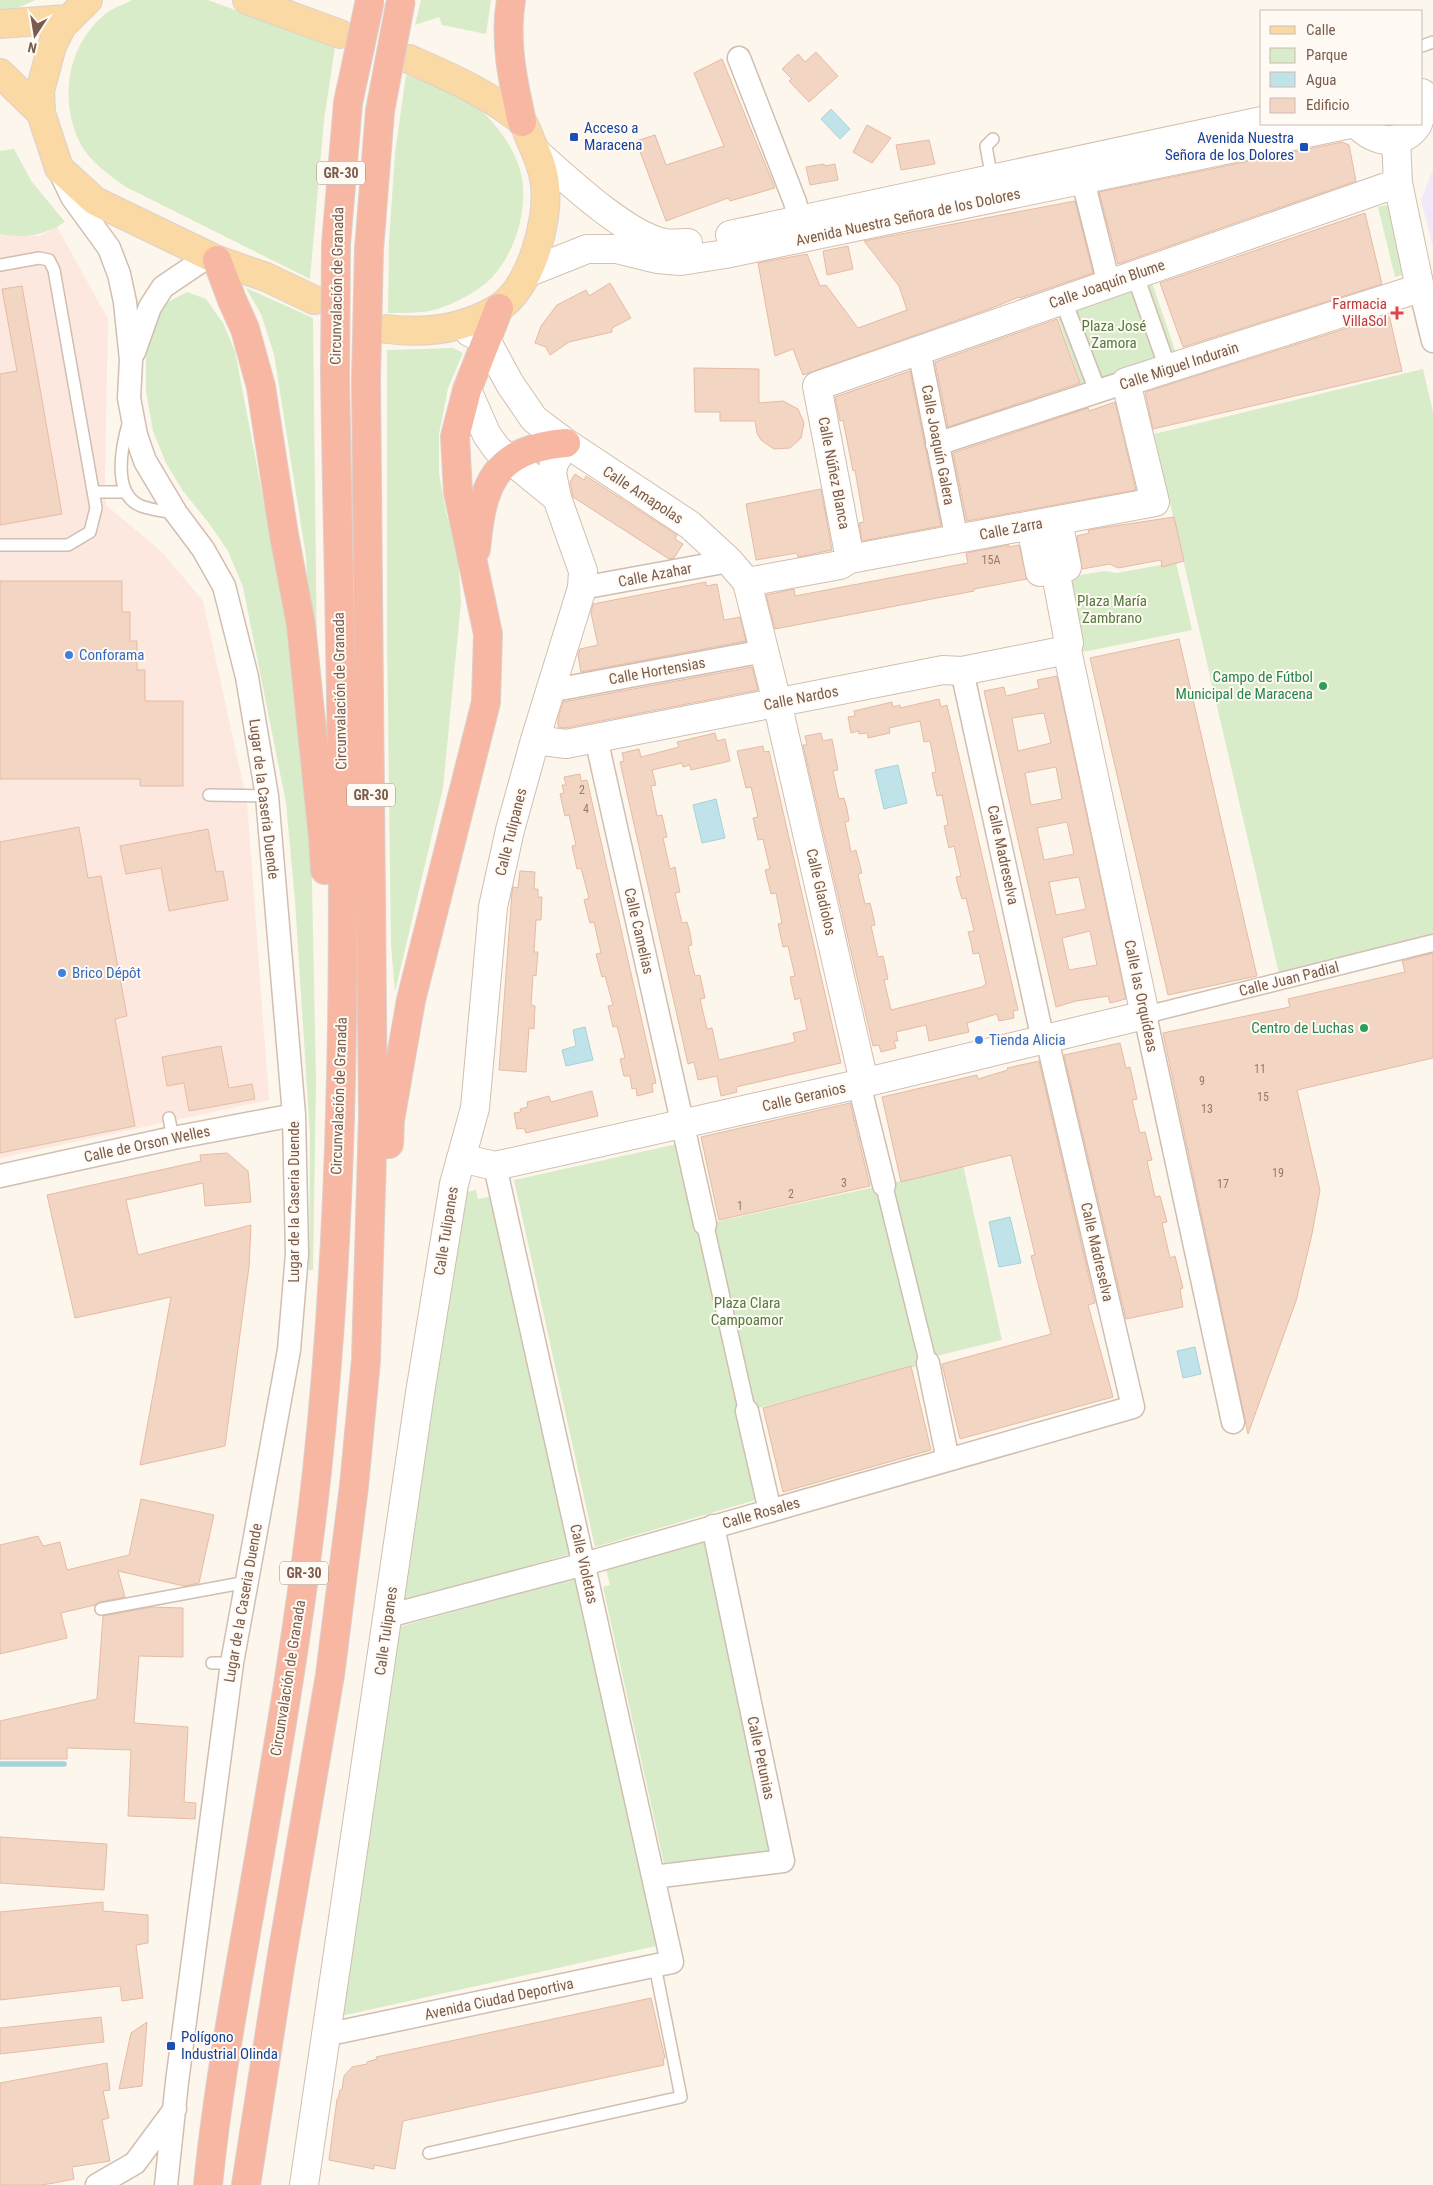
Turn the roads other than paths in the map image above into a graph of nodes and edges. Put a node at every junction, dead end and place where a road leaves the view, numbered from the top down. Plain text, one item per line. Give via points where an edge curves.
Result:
1 (246, 0) edge
2 (370, 0) edge
3 (401, 0) edge
4 (511, 0) edge
5 (81, 6) edge
6 (0, 24) edge
7 (340, 34) dead end
8 (739, 58) dead end
9 (409, 59) dead end
10 (0, 73) edge
11 (41, 113) junction
12 (1260, 121) edge
13 (522, 122) junction
14 (1345, 125) edge
15 (1358, 125) edge
16 (1407, 132) edge
17 (993, 140) dead end
18 (536, 152) junction
19 (59, 168) junction
20 (992, 179) junction
21 (1083, 181) junction
22 (1398, 183) junction
23 (799, 219) junction
24 (213, 258) junction
25 (0, 266) edge
26 (527, 273) junction
27 (1135, 275) junction
28 (1109, 284) junction
29 (1420, 288) junction
30 (314, 300) dead end
31 (1063, 300) junction
32 (498, 308) junction
33 (454, 326) junction
34 (387, 329) dead end
35 (486, 340) junction
36 (1433, 341) edge
37 (919, 350) junction
38 (131, 360) junction
39 (1168, 369) junction
40 (1126, 382) junction
41 (817, 386) joint
42 (466, 390) junction
43 (1098, 392) junction
44 (132, 412) junction
45 (566, 444) junction
46 (938, 444) junction
47 (509, 460) junction
48 (94, 492) junction
49 (124, 492) junction
50 (557, 498) junction
51 (176, 513) junction
52 (1058, 521) junction
53 (1031, 526) junction
54 (957, 540) junction
55 (0, 545) edge
56 (850, 559) junction
57 (729, 561) junction
58 (474, 566) junction
59 (1054, 569) junction
60 (747, 582) junction
61 (582, 588) junction
62 (1067, 650) junction
63 (764, 651) junction
64 (962, 671) junction
65 (549, 691) junction
66 (777, 702) junction
67 (596, 738) junction
68 (535, 740) junction
69 (209, 795) dead end
70 (266, 796) junction
71 (1433, 944) edge
72 (344, 956) junction
73 (1145, 1015) junction
74 (1045, 1039) junction
75 (862, 1083) junction
76 (294, 1115) junction
77 (682, 1124) junction
78 (462, 1158) junction
79 (495, 1166) junction
80 (0, 1176) edge
81 (884, 1185) joint
82 (371, 1210) junction
83 (705, 1224) joint
84 (928, 1363) joint
85 (1133, 1407) joint
86 (747, 1411) joint
87 (1233, 1422) dead end
88 (948, 1460) junction
89 (770, 1511) junction
90 (713, 1526) junction
91 (584, 1564) junction
92 (247, 1582) junction
93 (101, 1610) dead end
94 (388, 1616) junction
95 (653, 1877) junction
96 (663, 1964) junction
97 (325, 2035) junction
98 (175, 2108) junction
99 (429, 2153) dead end
100 (97, 2185) edge
101 (166, 2185) edge
102 (208, 2185) edge
103 (246, 2185) edge
104 (304, 2185) edge

1 - 7 main road
2 - 72 highway, Circunvalación de Granada / GR-30, bridge via 348,103 336,244
3 - 82 highway, Circunvalación de Granada / GR-30, bridge via 380,111 369,249 366,380 373,972
4 - 13 highway via 508,36
5 - 6 main road
5 - 11 main road via 52,46 40,91
8 - 23 street, Avenida Nuestra Señora de los Dolores
9 - 13 main road via 467,85
10 - 11 main road
11 - 19 main road
12 - 20 street, Avenida Nuestra Señora de los Dolores
13 - 18 main road
14 - 21 street, Avenida Nuestra Señora de los Dolores
15 - 16 street via 1373,138 1384,140
16 - 22 street
17 - 20 lane via 986,146
18 - 23 street, Avenida Nuestra Señora de los Dolores via 601,207 642,234 665,243 698,241
18 - 26 main road via 545,185 546,207 541,238
19 - 24 main road via 95,200
19 - 38 street, Lugar de la Caseria Duende via 72,197 109,248 119,274
20 - 23 street, Avenida Nuestra Señora de los Dolores
21 - 26 street, Avenida Nuestra Señora de los Dolores via 681,261 616,249 587,249
21 - 28 street
22 - 27 street, Calle Joaquín Blume
22 - 29 street
24 - 30 main road via 266,277
24 - 38 street, Lugar de la Caseria Duende via 162,287 156,294
24 - 72 highway via 245,329 261,388 301,626 323,837 327,916
25 - 48 lane via 39,258 49,260 54,270
26 - 32 main road
27 - 28 street, Calle Joaquín Blume
27 - 39 street
28 - 31 street, Calle Joaquín Blume
29 - 36 street
29 - 39 street, Calle Miguel Indurain
31 - 37 street, Calle Joaquín Blume
31 - 43 street
32 - 33 main road
32 - 35 highway
33 - 34 main road via 408,332
33 - 35 street
35 - 42 highway
35 - 45 street, Calle Amapolas via 534,419
37 - 41 street, Calle Joaquín Blume
37 - 46 street, Calle Joaquín Galera
38 - 44 street, Lugar de la Caseria Duende via 129,398
39 - 40 street, Calle Miguel Indurain
40 - 43 street, Calle Miguel Indurain
40 - 52 street, Calle Zarra via 1155,502
41 - 56 street, Calle Núñez Blanca
42 - 47 street via 487,435
42 - 58 highway via 456,437 457,474
43 - 46 street, Calle Miguel Indurain
44 - 49 lane via 124,438 121,466
44 - 51 street, Lugar de la Caseria Duende via 145,461
45 - 47 highway via 545,445 519,453
45 - 50 street, Calle Tulipanes via 552,469
45 - 57 street, Calle Amapolas via 690,525
46 - 54 street, Calle Joaquín Galera
47 - 50 street
47 - 58 highway via 486,491
48 - 49 lane
48 - 55 lane via 96,508 90,532 68,545
49 - 51 lane via 139,506
50 - 61 street, Calle Tulipanes via 583,571
51 - 70 street, Lugar de la Caseria Duende via 203,549 224,586 247,677
52 - 53 street, Calle Zarra
52 - 59 street via 1067,567
53 - 54 street, Calle Zarra
53 - 59 street via 1040,572
54 - 56 street, Calle Zarra
56 - 60 street, Calle Zarra via 840,565
57 - 60 street, Calle Amapolas
57 - 61 street, Calle Azahar
58 - 82 highway via 488,634 486,702 411,1000 390,1120 388,1158
59 - 62 street, Calle las Orquídeas via 1069,642
60 - 63 street, Calle Amapolas
61 - 65 street, Calle Tulipanes
62 - 64 street, Calle Nardos
62 - 73 street, Calle las Orquídeas
63 - 65 street, Calle Hortensias
63 - 66 street, Calle Amapolas
64 - 66 street, Calle Nardos via 942,670
64 - 74 street, Calle Madreselva
65 - 68 street, Calle Tulipanes
66 - 67 street, Calle Nardos
66 - 75 street, Calle Gladiolos
67 - 68 street, Calle Nardos via 566,744
67 - 77 street, Calle Camelias
68 - 78 street, Calle Tulipanes via 493,907 475,1108
69 - 70 lane
70 - 76 street, Lugar de la Caseria Duende
71 - 73 street, Calle Juan Padial
72 - 102 highway, Circunvalación de Granada / GR-30 via 332,1291 317,1471 297,1634 229,2028
73 - 74 street, Calle Geranios
73 - 87 street, Calle las Orquídeas
74 - 75 street, Calle Geranios
74 - 85 street, Calle Madreselva
75 - 77 street, Calle Geranios
75 - 81 street
76 - 80 street, Calle de Orson Welles via 171,1128
76 - 92 street, Lugar de la Caseria Duende via 297,1254 289,1350
77 - 79 street, Calle Geranios
77 - 83 street
78 - 79 street, Calle Geranios
78 - 94 street, Calle Tulipanes via 454,1184
79 - 91 street, Calle Violetas
81 - 84 street
82 - 103 highway, Circunvalación de Granada / GR-30 via 366,1360 345,1570
83 - 86 street
84 - 88 street
85 - 88 street, Calle Rosales
86 - 89 street
88 - 89 street, Calle Rosales
89 - 90 street, Calle Rosales
90 - 91 street, Calle Rosales
90 - 95 street, Calle Petunias via 783,1861
91 - 94 street, Calle Rosales
91 - 95 street, Calle Violetas
92 - 93 lane
92 - 98 street, Lugar de la Caseria Duende via 222,1663
94 - 97 street, Calle Tulipanes
95 - 96 street, Calle Violetas
96 - 97 street, Avenida Ciudad Deportiva
96 - 99 lane via 681,2096
97 - 104 street, Calle Tulipanes
98 - 100 street via 135,2163
98 - 101 street, Lugar de la Caseria Duende

